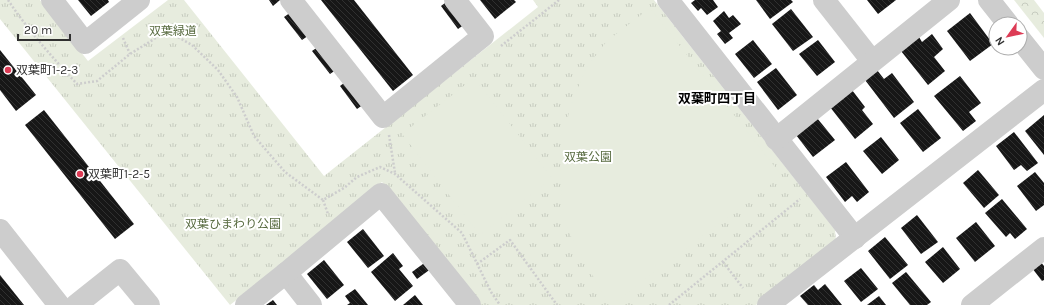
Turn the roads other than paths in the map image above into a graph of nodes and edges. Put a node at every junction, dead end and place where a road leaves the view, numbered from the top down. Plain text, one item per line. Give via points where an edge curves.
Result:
1 (52, 0) edge
2 (139, 0) edge
3 (291, 0) edge
4 (455, 0) edge
5 (668, 0) edge
6 (824, 0) edge
7 (948, 0) edge
8 (989, 0) edge
9 (1002, 16) edge
10 (1028, 49) edge
11 (872, 61) junction
12 (1044, 69) edge
13 (1044, 90) edge
14 (776, 139) junction
15 (0, 230) edge
16 (855, 238) junction
17 (1044, 248) edge
18 (286, 273) junction
19 (59, 305) edge
20 (76, 305) edge
21 (149, 305) edge
22 (246, 305) edge
23 (311, 305) edge
24 (470, 305) edge
25 (768, 305) edge
26 (972, 305) edge

1 - 2 street via 85,43
3 - 4 street via 383,117 483,36
5 - 14 street
6 - 11 street
7 - 11 street
8 - 9 street
10 - 12 street
11 - 14 street
13 - 16 street
14 - 16 street
15 - 19 street
16 - 25 street
17 - 26 street
18 - 22 street
18 - 23 street
18 - 24 street via 381,194
20 - 21 street via 120,270

